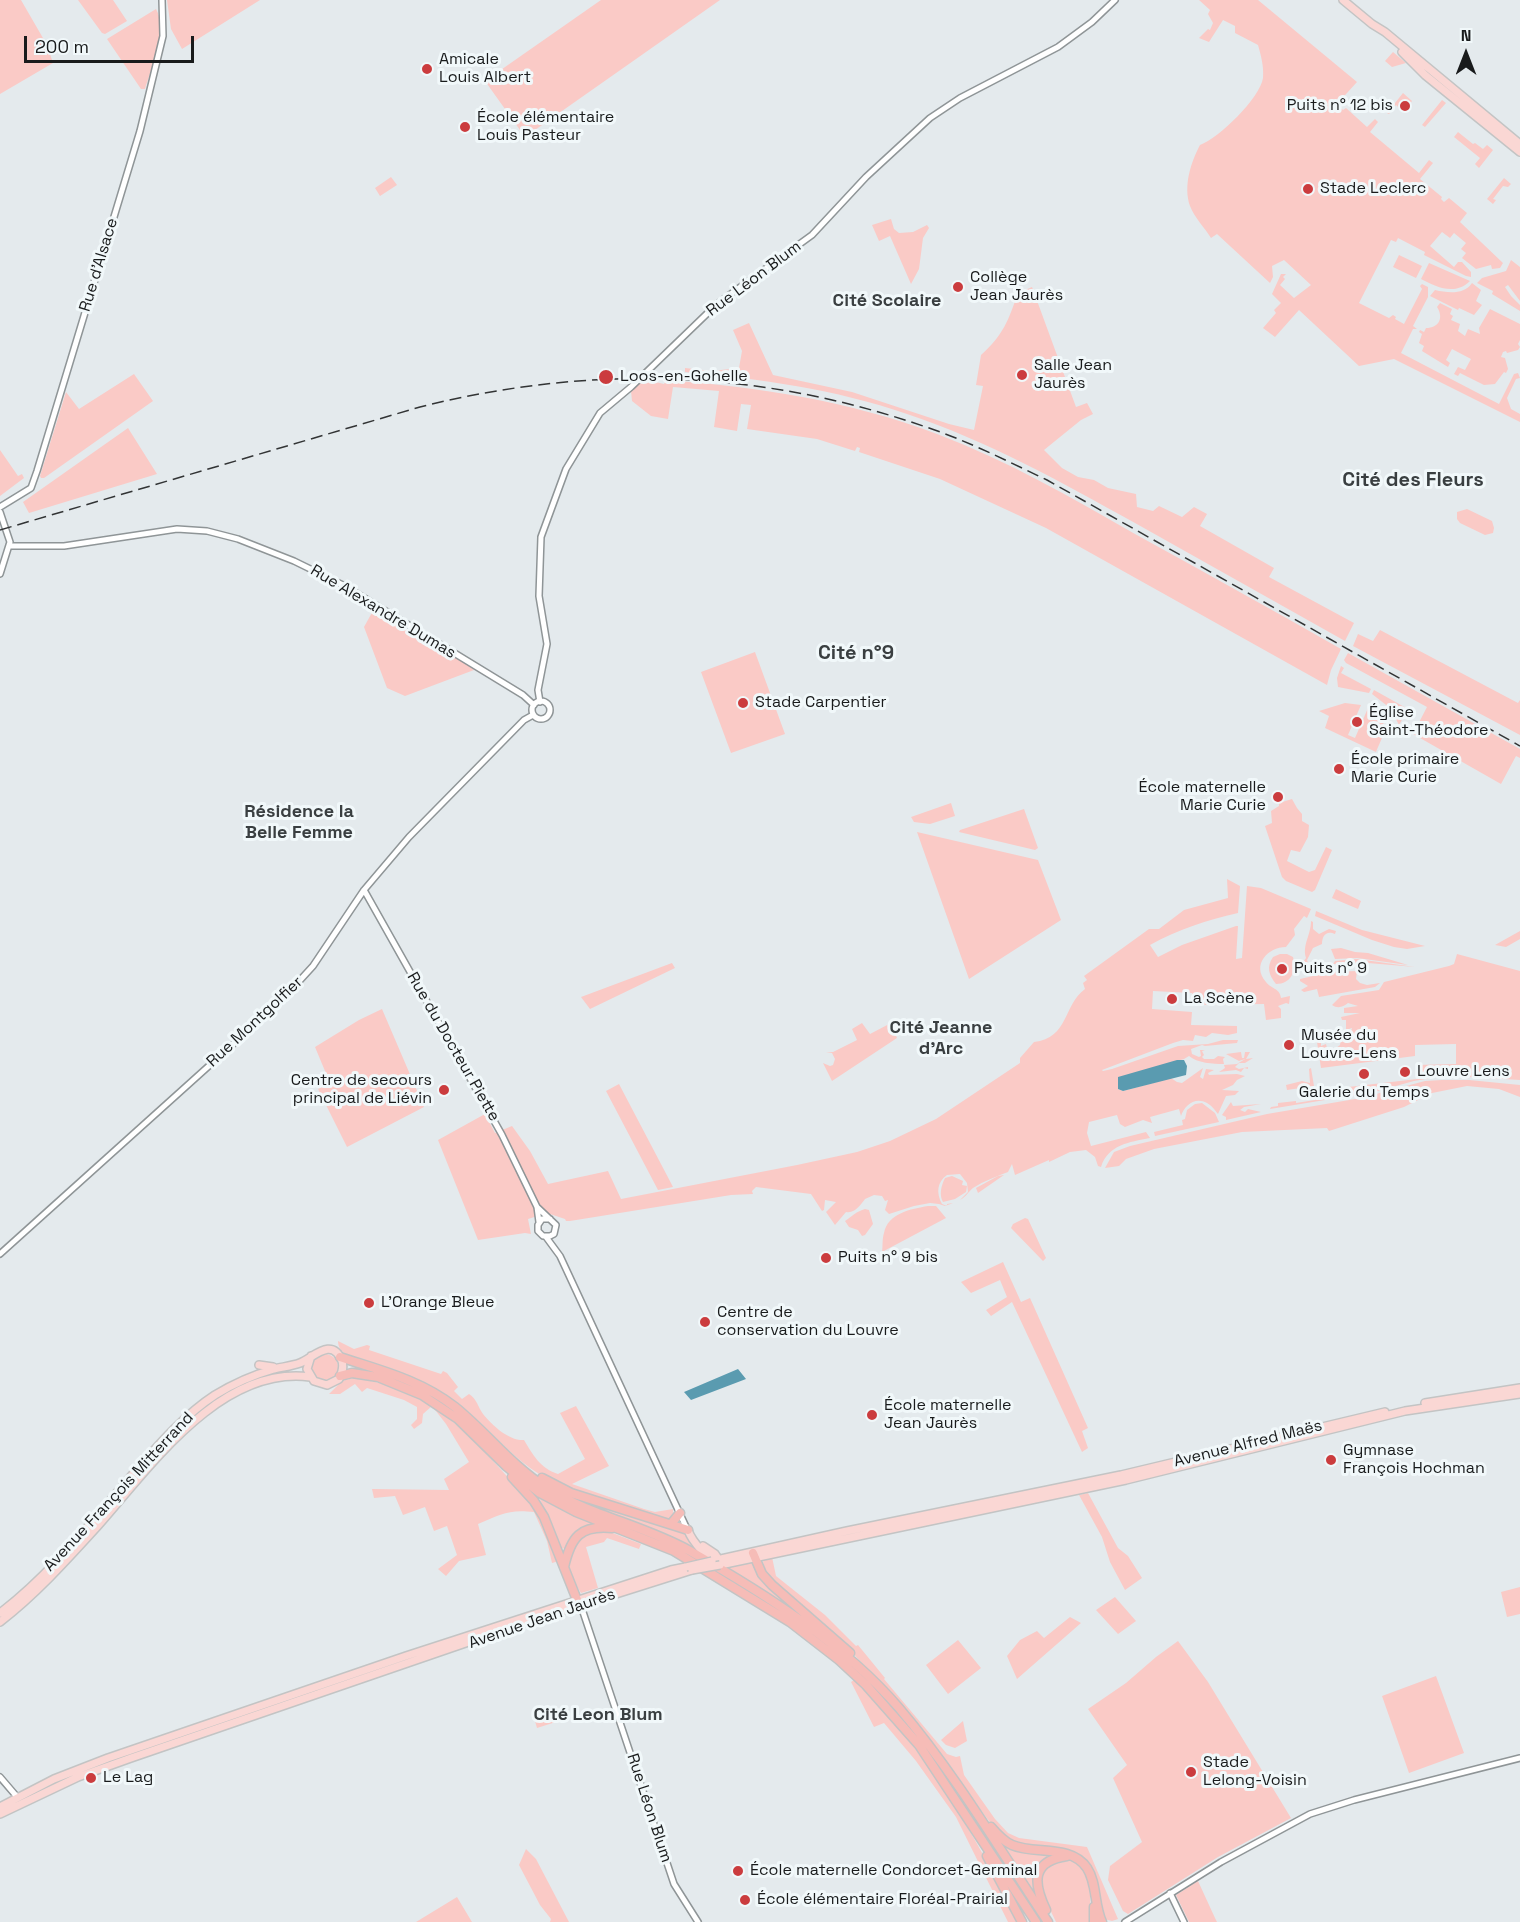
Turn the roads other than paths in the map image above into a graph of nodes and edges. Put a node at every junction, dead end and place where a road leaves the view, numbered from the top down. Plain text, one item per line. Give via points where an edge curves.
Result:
1 (1115, 0) edge
2 (1342, 0) edge
3 (162, 2) edge
4 (1372, 24) junction
5 (1520, 144) edge
6 (1520, 152) edge
7 (0, 507) edge
8 (0, 512) edge
9 (10, 546) junction
10 (0, 574) edge
11 (538, 690) junction
12 (525, 697) junction
13 (537, 703) junction
14 (534, 715) junction
15 (364, 890) junction
16 (537, 1207) junction
17 (550, 1219) junction
18 (539, 1222) junction
19 (554, 1234) junction
20 (546, 1237) junction
21 (555, 1248) junction
22 (0, 1254) edge
23 (311, 1356) junction
24 (340, 1357) junction
25 (259, 1365) dead end
26 (278, 1368) junction
27 (340, 1376) junction
28 (310, 1377) junction
29 (1520, 1388) edge
30 (1520, 1394) edge
31 (506, 1456) junction
32 (506, 1466) junction
33 (1073, 1491) joint
34 (977, 1505) joint
35 (680, 1514) junction
36 (671, 1524) junction
37 (619, 1528) junction
38 (688, 1530) junction
39 (755, 1555) junction
40 (717, 1562) junction
41 (564, 1567) junction
42 (689, 1568) junction
43 (580, 1603) junction
44 (0, 1613) edge
45 (0, 1622) edge
46 (858, 1666) junction
47 (1520, 1758) edge
48 (0, 1777) edge
49 (17, 1798) junction
50 (26, 1802) junction
51 (970, 1804) junction
52 (0, 1807) edge
53 (0, 1814) edge
54 (978, 1833) junction
55 (1071, 1856) junction
56 (1170, 1893) junction
57 (1095, 1901) junction
58 (698, 1922) edge
59 (1022, 1922) edge
60 (1036, 1922) edge
61 (1049, 1922) edge
62 (1094, 1922) edge
63 (1102, 1922) edge
64 (1125, 1922) edge
65 (1184, 1922) edge

1 - 11 street, Rue Léon Blum via 1058,47 930,118 807,239 717,304 600,413 566,469 541,537 539,596 547,652
2 - 4 main road
3 - 7 street, Rue d'Alsace via 161,48 140,131 34,480 26,493
4 - 5 main road
4 - 6 main road via 1425,75
8 - 9 street
9 - 10 street
9 - 12 street, Rue Alexandre Dumas via 64,546 177,529 238,539 343,585
11 - 12 street
11 - 13 street
12 - 13 street, Rue Alexandre Dumas
13 - 14 street via 532,710
13 - 14 street via 548,705 549,714 543,719
14 - 15 street, Rue Montgolfier via 524,720 436,809
15 - 16 street, Rue du Docteur Piette via 502,1135
15 - 22 street, Rue Montgolfier via 313,966 282,1001
16 - 17 street, Rue du Docteur Piette
16 - 18 street, Rue du Docteur Piette
17 - 18 street
17 - 19 street via 556,1225
18 - 20 street via 538,1232
19 - 20 street
19 - 21 street
20 - 21 street
21 - 35 street
23 - 24 main road via 327,1350
23 - 26 main road, Avenue François Mitterrand
23 - 28 main road
24 - 27 main road
24 - 31 highway via 433,1392 464,1414
25 - 26 main road
26 - 44 main road, Avenue François Mitterrand via 217,1394 183,1420 56,1561
27 - 28 main road via 324,1385
27 - 32 highway via 352,1373 378,1377 422,1395 458,1419
28 - 45 main road, Avenue François Mitterrand via 268,1379 209,1409 166,1449 35,1593
29 - 34 main road, Avenue Alfred Maës via 1437,1401
30 - 33 main road, Avenue Alfred Maës via 1405,1411
31 - 36 highway via 571,1493
31 - 46 highway via 559,1496 689,1550 794,1616
32 - 37 highway via 558,1503
32 - 41 highway via 544,1517
33 - 39 main road, Avenue Jean Jaurès
34 - 39 main road, Avenue Jean Jaurès via 847,1531
35 - 36 highway
35 - 38 street
36 - 38 highway
37 - 41 highway via 581,1532 571,1544
37 - 54 highway via 674,1551 790,1622 839,1660 867,1684 919,1745
38 - 40 main road via 692,1540
39 - 40 main road, Avenue Jean Jaurès
39 - 46 highway via 765,1578 833,1636
40 - 42 main road, Avenue Jean Jaurès, bridge
40 - 42 main road, Avenue Jean Jaurès, bridge
41 - 43 highway
42 - 43 main road, Avenue Jean Jaurès
43 - 49 main road, Avenue Jean Jaurès via 108,1758
43 - 50 main road, Avenue Jean Jaurès via 78,1777
43 - 58 street, Rue Léon Blum via 671,1874
46 - 51 highway via 898,1706
47 - 56 street via 1310,1815
48 - 49 street
49 - 50 street
49 - 52 main road, Avenue Jean Jaurès
50 - 53 main road, Avenue Jean Jaurès
51 - 55 highway via 1011,1845
51 - 61 highway
54 - 59 highway
54 - 60 highway
55 - 57 highway via 1089,1870
55 - 61 highway via 1046,1864 1037,1876 1037,1891
56 - 64 street
56 - 65 street
57 - 62 highway
57 - 63 highway

